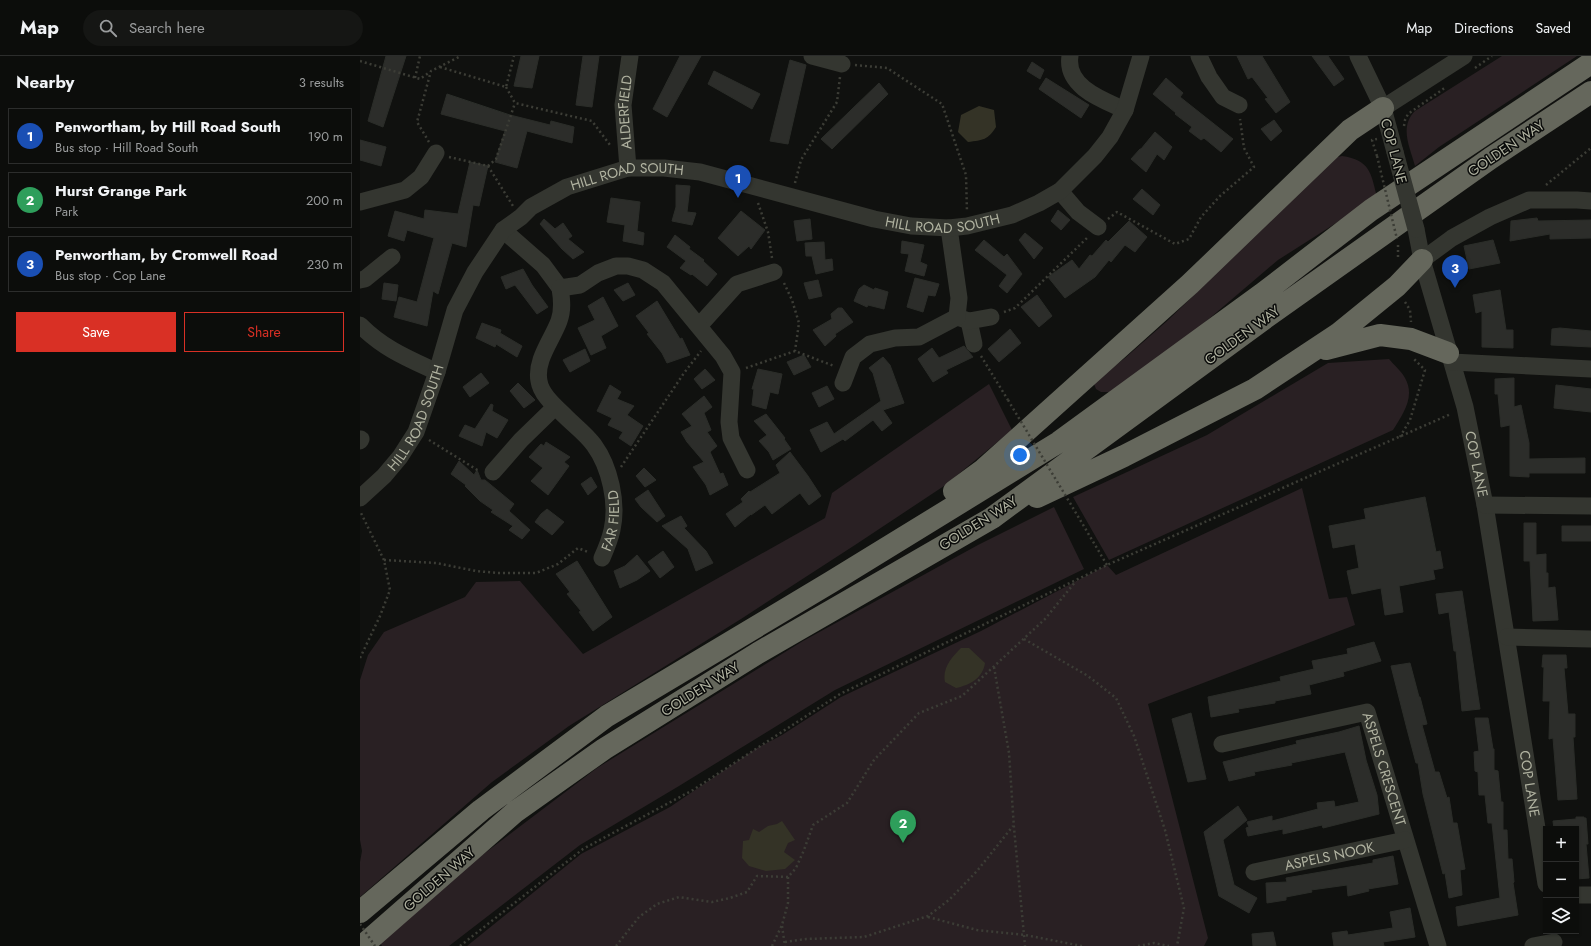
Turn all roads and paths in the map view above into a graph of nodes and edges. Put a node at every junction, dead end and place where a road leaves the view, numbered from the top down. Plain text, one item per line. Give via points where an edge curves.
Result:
1 (420, 56) edge
2 (461, 56) edge
3 (514, 56) edge
4 (630, 56) edge
5 (812, 56) edge
6 (1070, 56) edge
7 (1141, 56) edge
8 (1199, 56) edge
9 (1358, 56) edge
10 (1492, 56) edge
11 (360, 61) edge
12 (1469, 62) edge
13 (1591, 62) edge
14 (842, 64) junction
15 (439, 67) junction
16 (431, 72) junction
17 (415, 78) junction
18 (1448, 86) dead end
19 (506, 87) junction
20 (1591, 92) edge
21 (515, 103) junction
22 (1238, 105) joint
23 (1383, 108) junction
24 (1125, 110) junction
25 (1392, 144) junction
26 (1591, 148) edge
27 (436, 153) junction
28 (488, 166) junction
29 (628, 168) junction
30 (752, 186) junction
31 (1060, 191) junction
32 (791, 196) junction
33 (1529, 200) junction
34 (1591, 201) edge
35 (360, 202) edge
36 (521, 217) junction
37 (967, 226) junction
38 (1098, 227) junction
39 (949, 228) junction
40 (503, 230) junction
41 (1397, 239) dead end
42 (392, 257) dead end
43 (1422, 260) junction
44 (774, 272) junction
45 (360, 280) edge
46 (1397, 286) junction
47 (560, 288) junction
48 (991, 317) joint
49 (963, 319) junction
50 (360, 325) edge
51 (699, 326) junction
52 (1411, 339) junction
53 (709, 340) junction
54 (974, 344) joint
55 (795, 352) junction
56 (1308, 354) junction
57 (1450, 358) junction
58 (1591, 368) edge
59 (437, 372) junction
60 (732, 372) junction
61 (845, 377) joint
62 (555, 407) junction
63 (1465, 407) junction
64 (416, 432) junction
65 (1400, 437) junction
66 (747, 470) dead end
67 (493, 472) joint
68 (610, 484) junction
69 (360, 498) edge
70 (1485, 505) junction
71 (1591, 506) edge
72 (360, 511) edge
73 (992, 518) junction
74 (602, 558) joint
75 (384, 560) junction
76 (1107, 565) junction
77 (1078, 580) junction
78 (831, 582) junction
79 (1507, 637) junction
80 (1024, 639) junction
81 (1591, 639) edge
82 (360, 658) edge
83 (994, 667) junction
84 (1222, 744) dead end
85 (1014, 825) junction
86 (1405, 840) junction
87 (1543, 865) edge
88 (1254, 872) dead end
89 (788, 877) junction
90 (1579, 895) edge
91 (1591, 895) edge
92 (360, 912) edge
93 (928, 916) junction
94 (360, 924) edge
95 (782, 925) junction
96 (1025, 935) junction
97 (1554, 940) edge
98 (785, 944) edge
99 (362, 946) edge
100 (375, 946) edge
101 (460, 946) edge
102 (616, 946) edge
103 (772, 946) edge
104 (1025, 946) edge
105 (1082, 946) edge
106 (1138, 946) edge
107 (1169, 946) edge
108 (1177, 946) edge
109 (1438, 946) edge
110 (1532, 946) edge

1 - 17 path
2 - 15 path
3 - 19 path
4 - 29 street, ALDERFIELD via 623,105
5 - 14 street
6 - 24 street via 1073,75 1079,84 1092,95
7 - 24 street, HILL ROAD SOUTH
8 - 22 street via 1223,97
9 - 23 street, COP LANE
10 - 12 path
11 - 17 path
12 - 23 street
13 - 78 highway, GOLDEN WAY via 1371,210 1262,294 1059,442
14 - 32 path via 837,102 801,160
14 - 37 path via 886,68 942,104 966,175
15 - 16 path
15 - 19 path
16 - 17 path via 420,80
16 - 27 path via 416,122
18 - 25 path via 1408,114 1404,125 1406,132
19 - 21 path
20 - 73 highway, GOLDEN WAY via 1491,158 1272,312
21 - 28 path via 496,159
21 - 29 path via 592,121
22 - 38 path via 1244,148 1254,167 1220,196 1201,218 1189,238 1176,244 1117,212
23 - 25 street, COP LANE
23 - 78 highway via 1350,130 1190,284 984,469
24 - 31 street, HILL ROAD SOUTH via 1110,137 1095,156
25 - 41 path, bridge via 1372,140
25 - 43 street, COP LANE, bridge
26 - 33 path
27 - 28 path
27 - 35 street via 421,177 406,190
28 - 36 path
29 - 30 street, HILL ROAD SOUTH via 700,172
29 - 36 street, HILL ROAD SOUTH via 567,187 531,207
30 - 32 street, HILL ROAD SOUTH
30 - 44 path via 768,232
31 - 37 street, HILL ROAD SOUTH via 1012,215
31 - 38 street via 1078,212
32 - 39 street, HILL ROAD SOUTH via 911,226
33 - 34 street
33 - 43 street via 1490,217 1452,238
36 - 40 street, HILL ROAD SOUTH
37 - 39 street, HILL ROAD SOUTH
38 - 48 path via 1015,308
39 - 49 street
40 - 47 street via 543,265
40 - 59 street, HILL ROAD SOUTH via 474,272 455,310
42 - 45 street via 365,279
43 - 46 highway
43 - 57 street, COP LANE
44 - 51 street via 737,284
44 - 55 path via 783,280 799,323
46 - 52 path via 1410,310 1413,330
46 - 56 highway via 1338,334
47 - 51 street via 580,285 598,273 616,266 643,270 663,283
47 - 62 street, FAR FIELD via 560,320 539,362 538,376 541,389
48 - 49 street
49 - 54 street
49 - 61 street via 919,337 895,338 870,344 853,357
50 - 59 street via 395,353
51 - 53 street
52 - 56 highway via 1380,335
52 - 57 highway
52 - 65 path via 1408,353 1425,370 1410,420
53 - 60 street via 723,356
53 - 68 path
54 - 76 path, bridge
55 - 60 path
55 - 61 path
56 - 73 highway via 1248,392 1124,456
57 - 58 street
57 - 63 street, COP LANE
59 - 64 street, HILL ROAD SOUTH
60 - 66 street via 729,422 731,438
62 - 67 street
62 - 68 street, FAR FIELD via 594,444 603,459
63 - 65 path
63 - 70 street, COP LANE
64 - 67 path via 477,470
64 - 69 street, HILL ROAD SOUTH via 384,476
65 - 76 path
68 - 74 street, FAR FIELD via 614,510 612,529
70 - 71 street
70 - 79 street, COP LANE
72 - 75 path
73 - 99 highway, GOLDEN WAY via 758,653 604,749 515,812
74 - 75 path via 578,548 558,564 536,573 498,573 436,563
75 - 82 path via 390,590
76 - 77 path
77 - 80 path via 1045,620
77 - 101 path via 840,694 693,790 583,849
78 - 92 highway, GOLDEN WAY via 607,716 481,810
79 - 81 street
79 - 87 street, COP LANE
80 - 83 path
80 - 108 path via 1088,676 1116,698 1134,736 1165,830 1184,908
83 - 85 path via 1009,753
83 - 89 path via 962,696 919,713 874,760 847,803 813,826 796,868
84 - 86 street, ASPELS CRESCENT via 1367,712
85 - 93 path via 977,871 949,900
85 - 96 path
86 - 88 street, ASPELS NOOK
86 - 109 street, ASPELS CRESCENT
89 - 95 path via 788,904
89 - 102 path via 757,876 747,892 712,902 679,897 658,904 639,917
90 - 91 street
93 - 96 path via 977,930
93 - 98 path via 864,937 806,939
94 - 100 path, bridge
95 - 98 path
95 - 103 path
96 - 104 path
96 - 105 path
97 - 110 street
106 - 107 path via 1154,943

